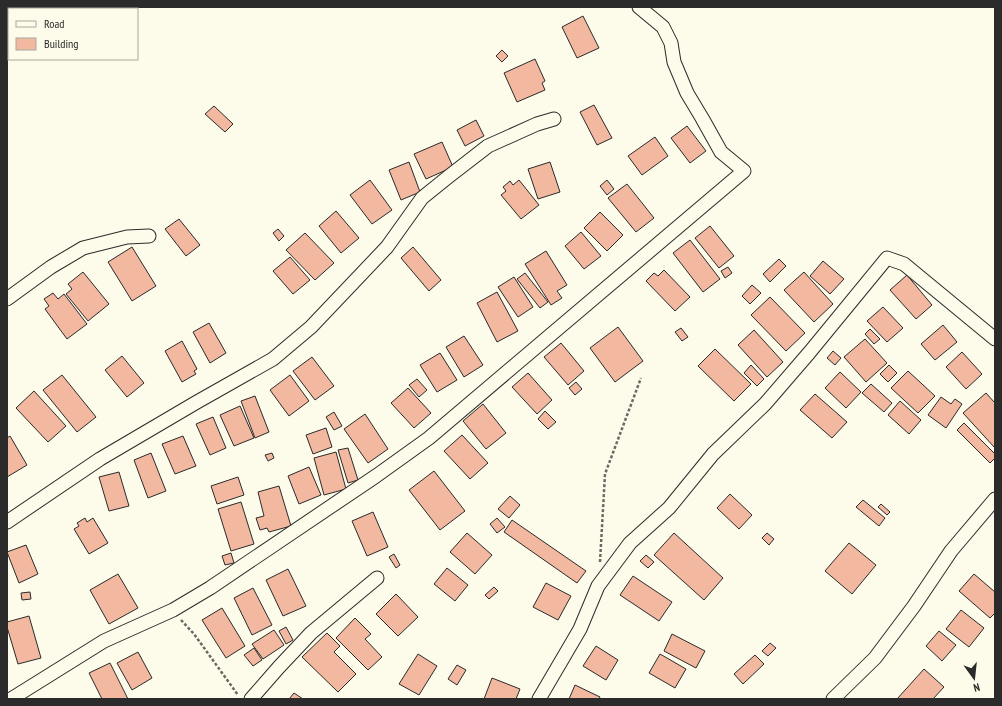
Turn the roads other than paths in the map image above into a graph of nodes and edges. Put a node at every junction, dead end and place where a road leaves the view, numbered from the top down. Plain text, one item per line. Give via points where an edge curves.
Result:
1 (639, 7) edge
2 (554, 119) dead end
3 (149, 236) dead end
4 (7, 298) edge
5 (995, 339) edge
6 (995, 499) edge
7 (7, 522) edge
8 (378, 578) dead end
9 (10, 699) edge
10 (251, 699) edge
11 (539, 699) edge
12 (832, 699) edge

1 - 9 street via 663,27 671,43 674,62 687,93 721,152 744,171 429,438 210,588 173,610 104,641
2 - 7 street via 488,146 422,198 387,247 311,327 273,359 100,459
3 - 4 street via 127,237 83,248
5 - 11 street via 904,264 887,258 765,404 713,454 669,508 630,543 598,586 580,629
6 - 12 street via 951,550 875,658
8 - 10 street via 311,633

